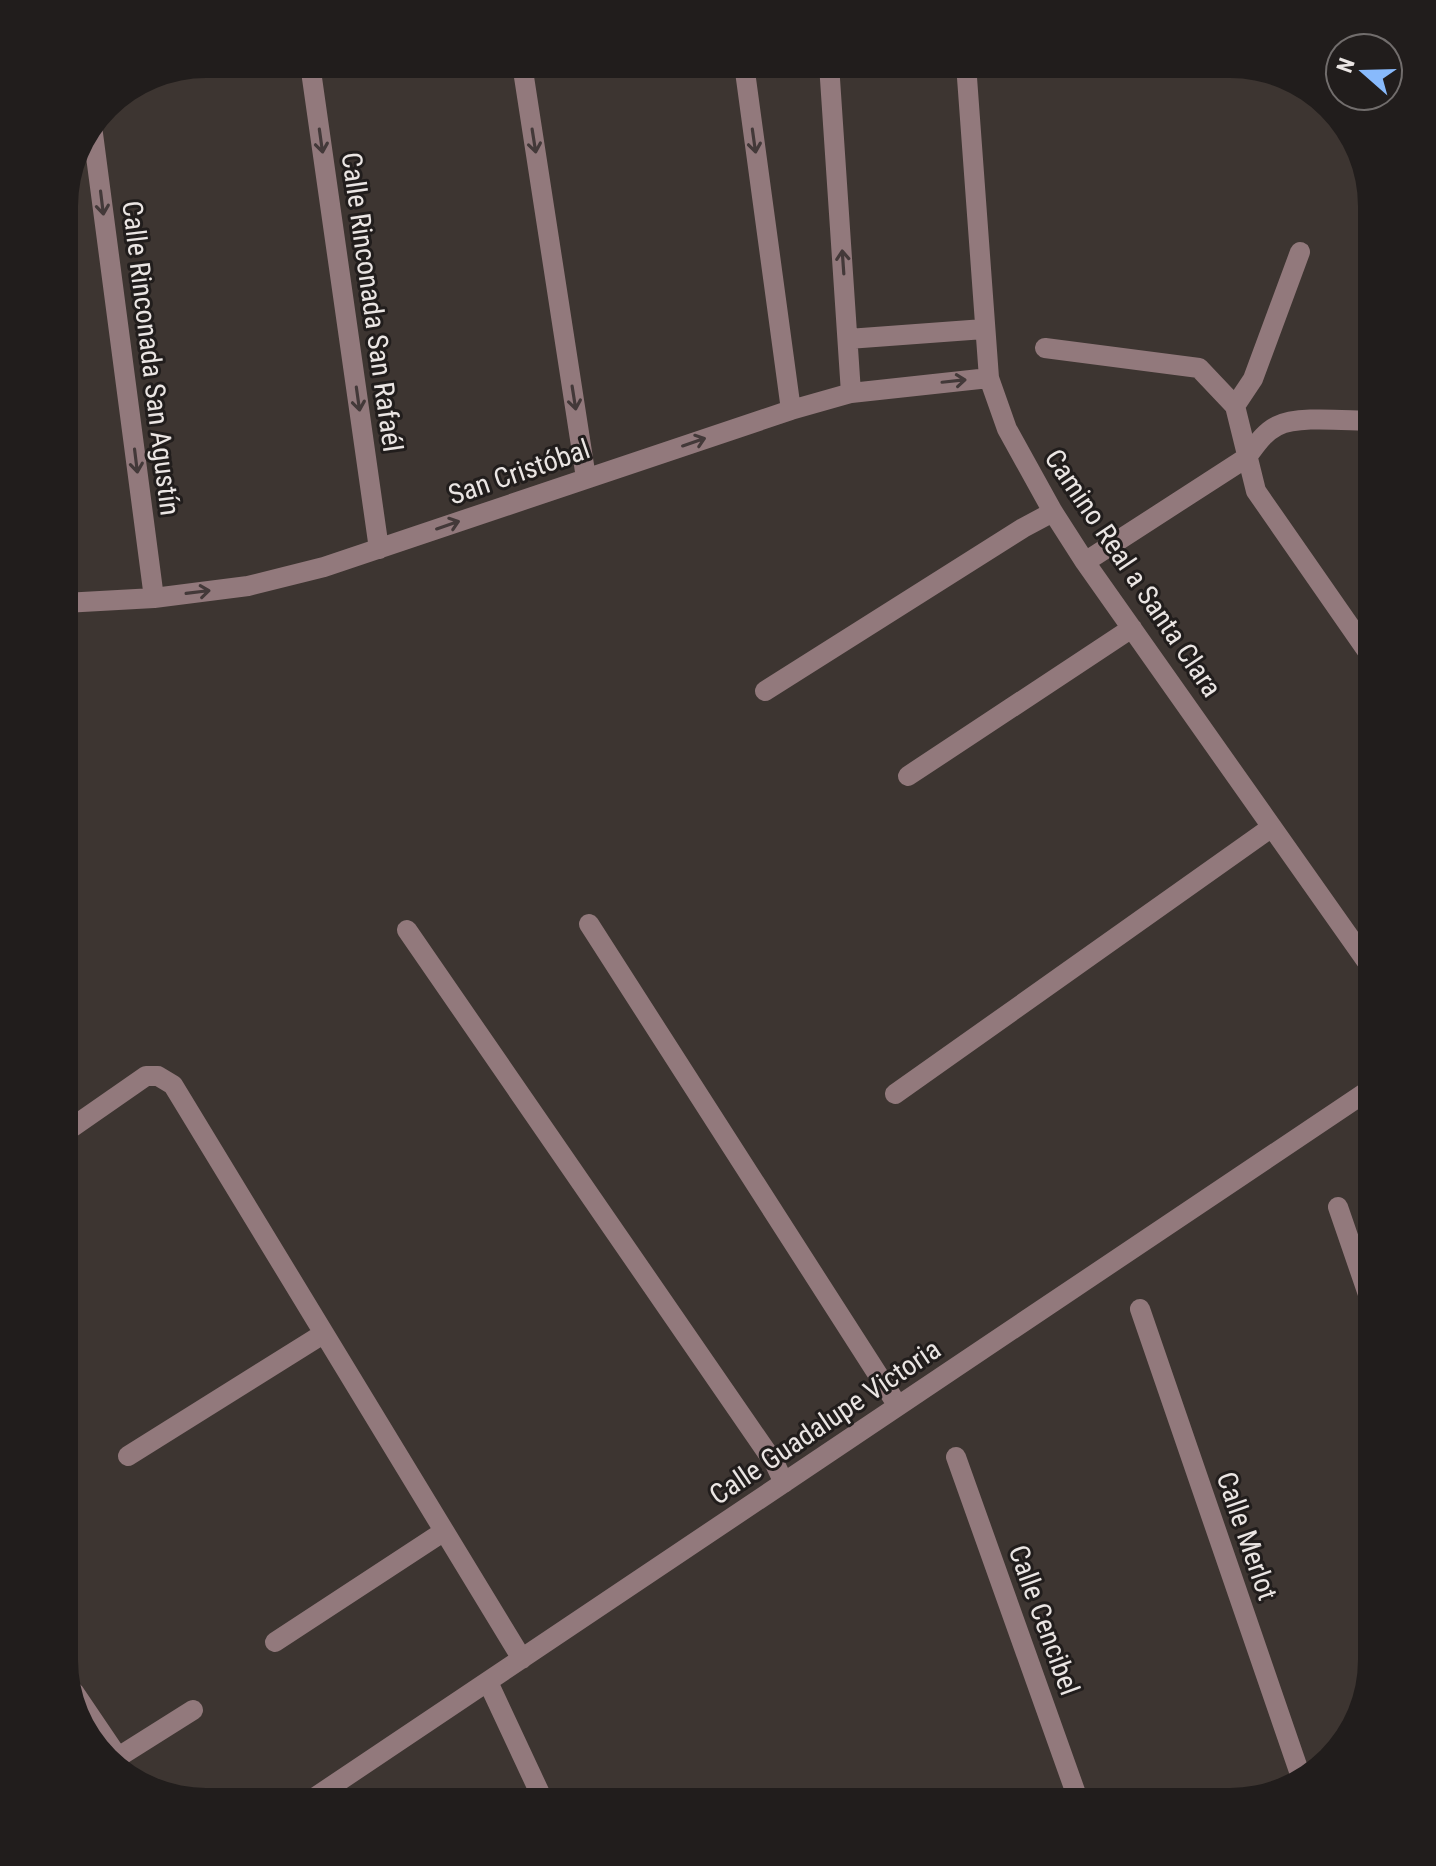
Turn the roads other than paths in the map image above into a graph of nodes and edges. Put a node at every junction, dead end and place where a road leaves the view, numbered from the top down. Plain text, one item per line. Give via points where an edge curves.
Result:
1 (312, 78) edge
2 (524, 78) edge
3 (746, 78) edge
4 (830, 78) edge
5 (967, 78) edge
6 (95, 145) edge
7 (1300, 252) dead end
8 (984, 329) junction
9 (848, 339) junction
10 (1045, 348) dead end
11 (989, 378) junction
12 (851, 393) junction
13 (1235, 406) junction
14 (791, 410) junction
15 (1358, 421) edge
16 (1246, 458) junction
17 (586, 478) junction
18 (1053, 512) junction
19 (379, 549) junction
20 (1085, 562) junction
21 (154, 598) junction
22 (78, 602) edge
23 (1132, 628) junction
24 (1358, 633) edge
25 (765, 691) dead end
26 (908, 776) dead end
27 (1272, 827) junction
28 (589, 924) dead end
29 (407, 930) dead end
30 (1358, 949) edge
31 (895, 1094) dead end
32 (1358, 1097) edge
33 (78, 1123) edge
34 (1338, 1207) dead end
35 (1358, 1265) edge
36 (1140, 1309) dead end
37 (323, 1334) junction
38 (898, 1406) junction
39 (128, 1456) dead end
40 (956, 1457) dead end
41 (784, 1483) junction
42 (443, 1532) junction
43 (275, 1642) dead end
44 (522, 1659) junction
45 (488, 1682) junction
46 (193, 1710) dead end
47 (120, 1756) edge
48 (1299, 1767) edge
49 (329, 1788) edge
50 (537, 1788) edge
51 (1074, 1788) edge

1 -> 19 street, Calle Rinconada San Rafaél
2 -> 17 street
3 -> 14 street
9 -> 4 street
5 - 8 street, Camino Real a Santa Clara
6 -> 21 street, Calle Rinconada San Agustín
7 - 13 street via 1253,379
8 - 9 street
8 - 11 street, Camino Real a Santa Clara
9 - 12 street
10 - 13 street via 1199,368
12 -> 11 street, San Cristóbal
11 - 18 street, Camino Real a Santa Clara via 1007,429
12 - 14 street, San Cristóbal
13 - 16 street
17 -> 14 street, San Cristóbal
15 - 16 street via 1292,421 1276,426
16 - 20 street
16 - 24 street via 1256,491
19 -> 17 street, San Cristóbal
18 - 20 street, Camino Real a Santa Clara
18 - 25 street
21 -> 19 street, San Cristóbal via 248,586
20 - 23 street, Camino Real a Santa Clara
21 - 22 street, San Cristóbal
23 - 26 street
23 - 27 street, Camino Real a Santa Clara
27 - 30 street, Camino Real a Santa Clara
27 - 31 street
28 - 38 street
29 - 41 street
32 - 38 street, Calle Guadalupe Victoria
33 - 37 street via 146,1076 173,1085
34 - 35 street
36 - 48 street, Calle Merlot
37 - 39 street
37 - 42 street
38 - 41 street, Calle Guadalupe Victoria
40 - 51 street, Calle Cencibel
41 - 44 street, Calle Guadalupe Victoria
42 - 43 street
42 - 44 street
44 - 45 street, Calle Guadalupe Victoria
45 - 49 street, Calle Guadalupe Victoria
45 - 50 street
46 - 47 street

